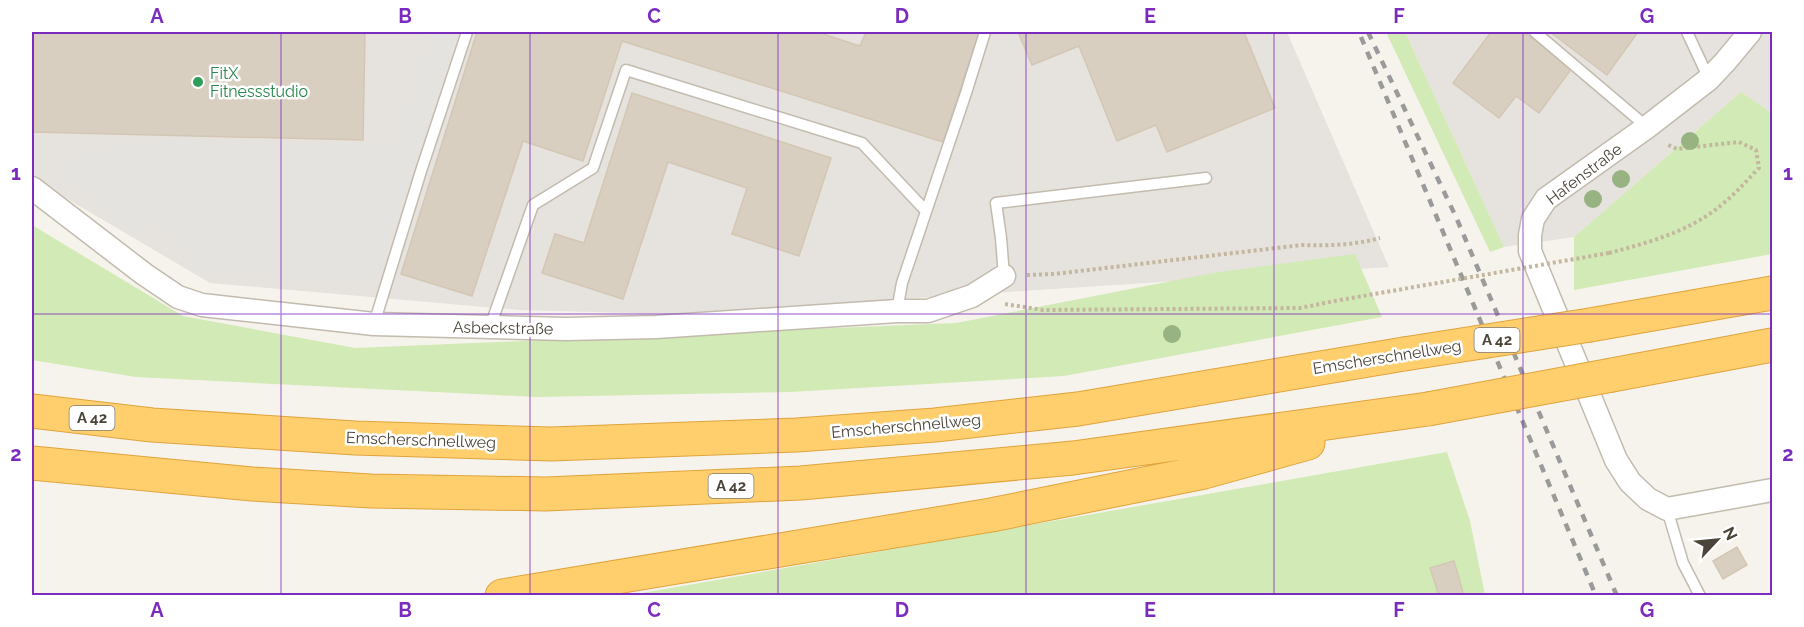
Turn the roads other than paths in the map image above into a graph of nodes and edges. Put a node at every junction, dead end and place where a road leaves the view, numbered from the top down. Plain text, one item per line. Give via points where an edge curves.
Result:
1 (466, 32) edge
2 (985, 32) edge
3 (1535, 32) edge
4 (1688, 32) edge
5 (1750, 32) edge
6 (1709, 79) junction
7 (1647, 127) junction
8 (1206, 178) dead end
9 (32, 188) edge
10 (925, 210) junction
11 (1004, 276) joint
12 (1773, 293) edge
13 (897, 311) junction
14 (374, 324) junction
15 (489, 328) junction
16 (1773, 345) edge
17 (1428, 409) junction
18 (32, 411) edge
19 (32, 464) edge
20 (1773, 490) edge
21 (1667, 509) junction
22 (502, 596) edge
23 (1700, 596) edge

1 - 14 lane
2 - 10 lane
3 - 7 lane
4 - 6 lane
5 - 6 street, Hafenstraße
6 - 7 street, Hafenstraße
7 - 21 street, Hafenstraße via 1546,199 1533,219 1530,251 1616,460 1648,500
8 - 11 lane via 996,203
9 - 14 street, Asbeckstraße via 178,297 202,305
10 - 13 lane
10 - 15 lane via 862,143 626,70 593,168 533,205
11 - 13 street, Asbeckstraße via 972,296 928,311
12 - 18 highway, Emscherschnellweg / A 42, bridge via 1078,409 797,435 551,444 355,438 152,425
13 - 15 street, Asbeckstraße via 656,327
14 - 15 street, Asbeckstraße
16 - 17 highway, A 42, bridge
17 - 19 highway, A 42 via 1062,459 801,483 546,494 371,491
17 - 22 highway via 1171,479 991,515
20 - 21 street
21 - 23 lane via 1683,563

